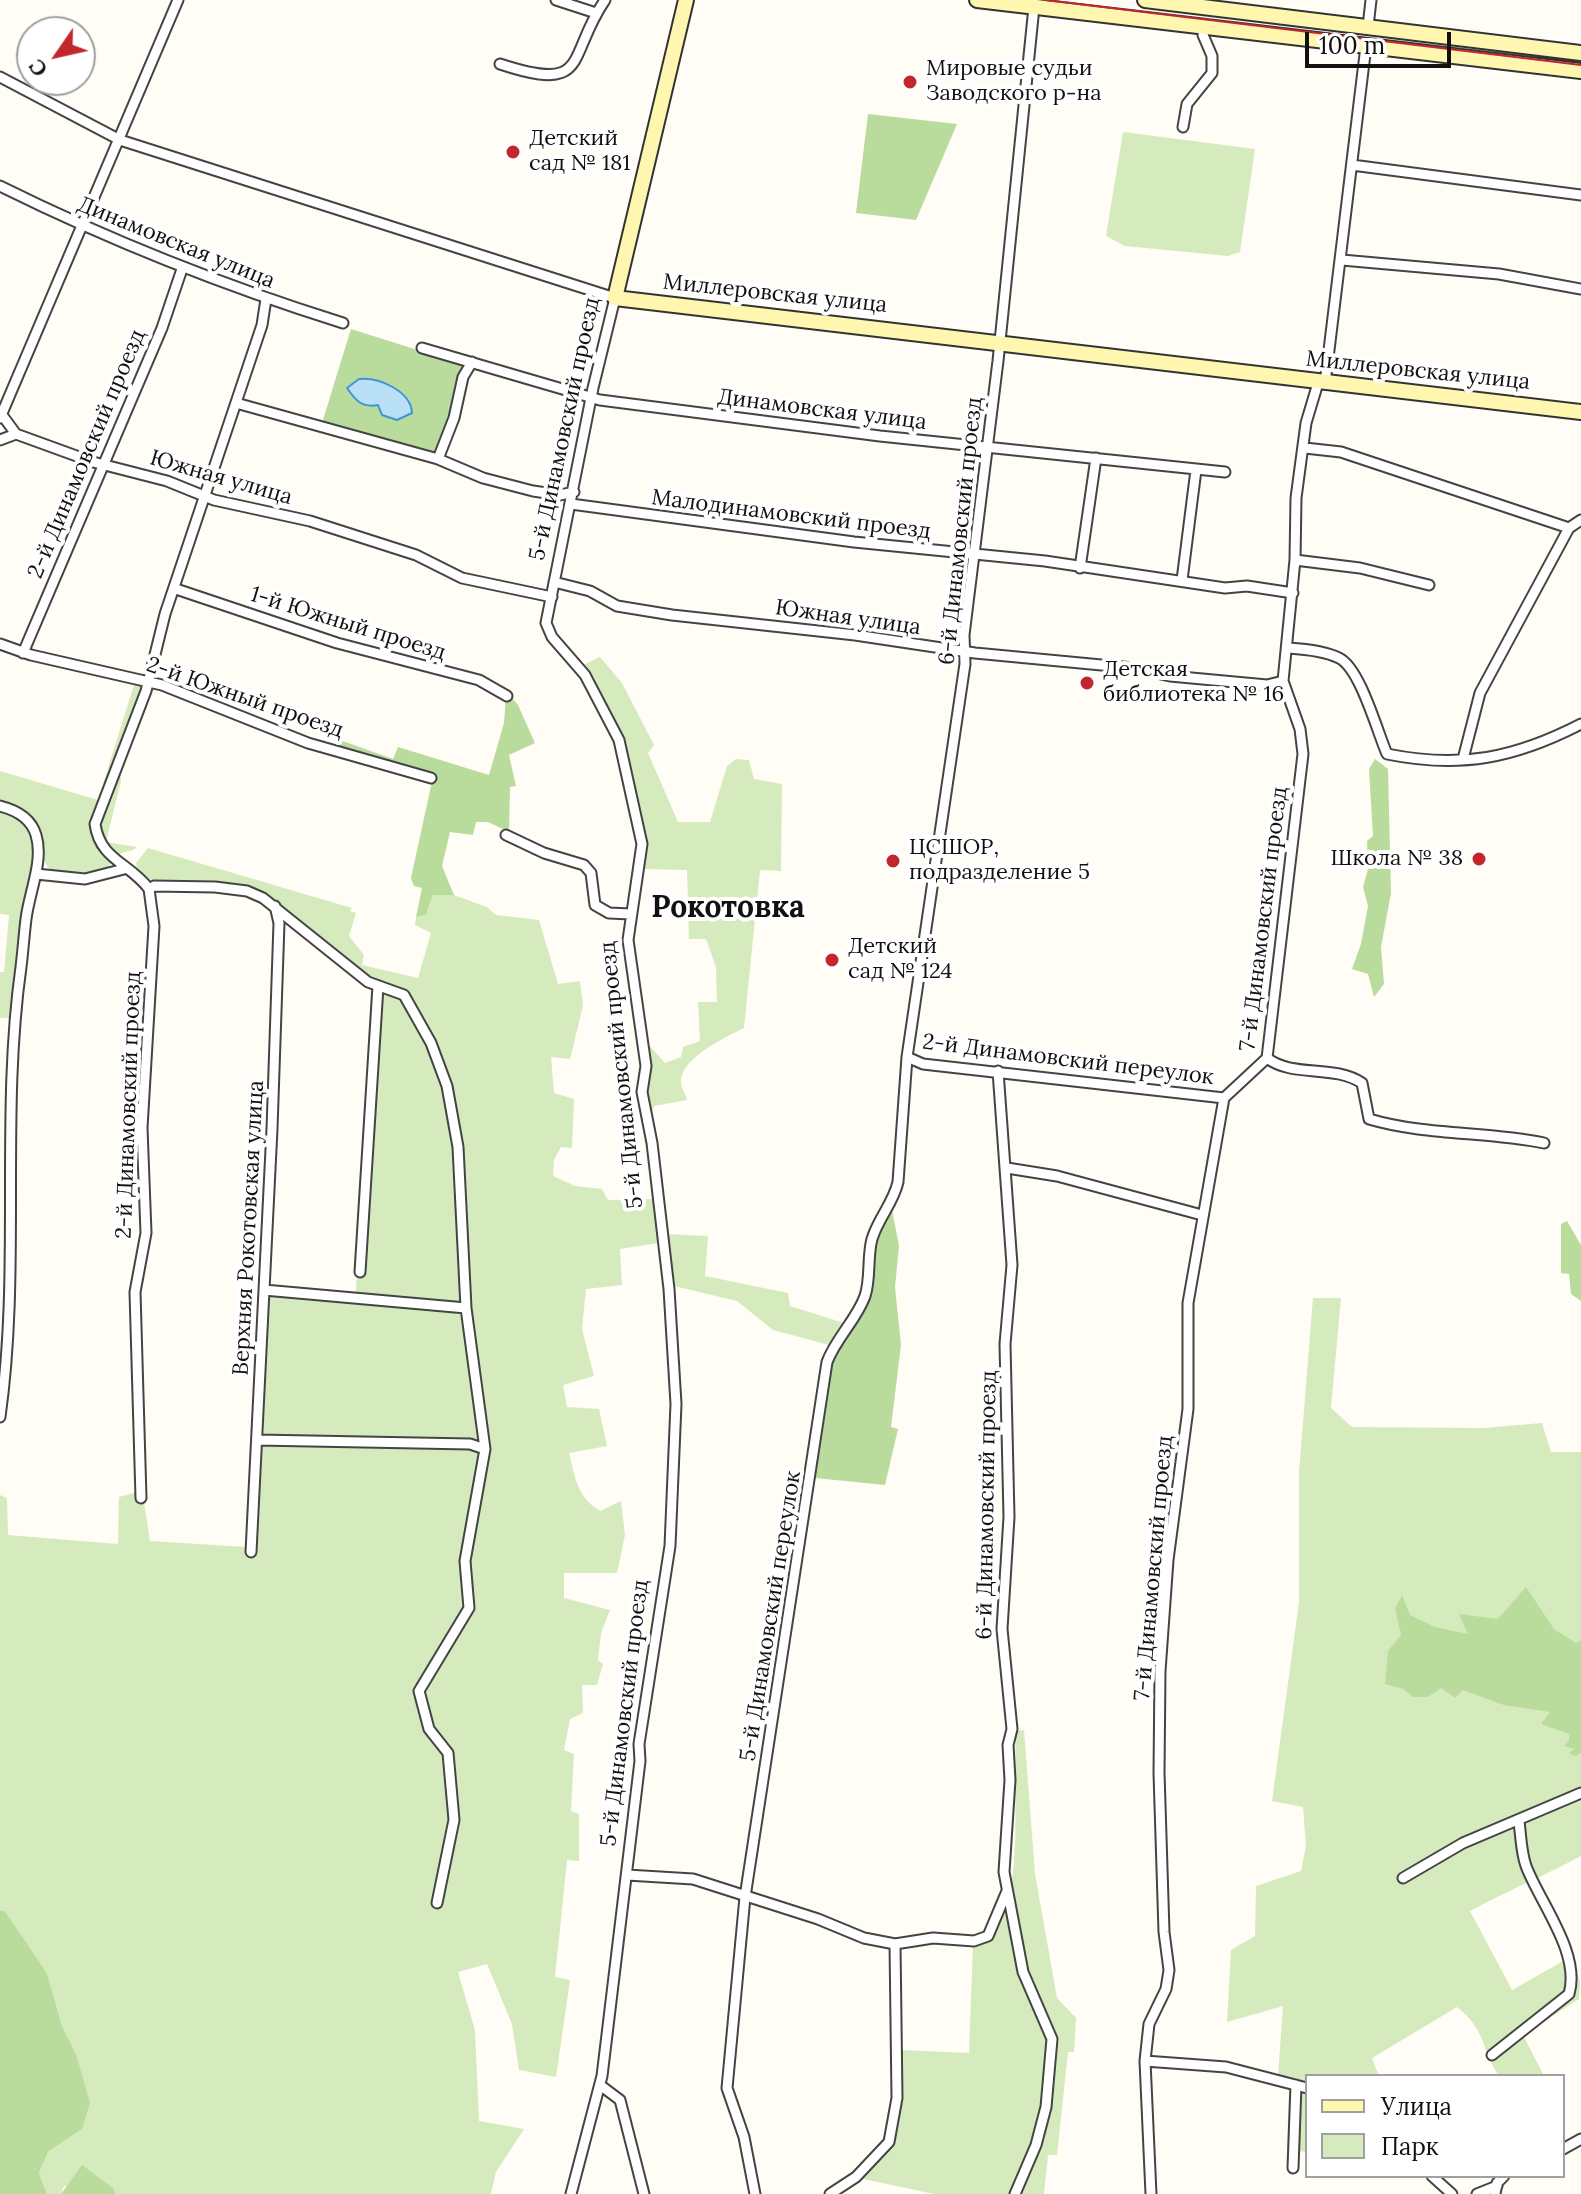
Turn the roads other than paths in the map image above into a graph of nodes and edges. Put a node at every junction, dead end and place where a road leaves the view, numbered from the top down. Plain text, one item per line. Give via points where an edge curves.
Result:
1 (178, 0) edge
2 (556, 0) edge
3 (605, 0) edge
4 (686, 0) edge
5 (977, 0) edge
6 (1145, 0) edge
7 (1371, 0) edge
8 (1034, 7) junction
9 (596, 13) junction
10 (1368, 27) junction
11 (1204, 28) junction
12 (1366, 46) junction
13 (1581, 53) edge
14 (500, 64) dead end
15 (1581, 71) edge
16 (0, 77) edge
17 (1183, 127) dead end
18 (120, 140) junction
19 (1352, 165) junction
20 (0, 186) edge
21 (1581, 195) edge
22 (83, 227) junction
23 (1342, 260) junction
24 (182, 269) junction
25 (1581, 289) edge
26 (615, 298) junction
27 (266, 299) junction
28 (343, 323) dead end
29 (1000, 343) junction
30 (422, 348) dead end
31 (472, 362) junction
32 (1321, 383) junction
33 (593, 398) junction
34 (236, 403) junction
35 (1581, 412) edge
36 (1, 416) edge
37 (16, 434) junction
38 (0, 440) edge
39 (986, 448) junction
40 (1305, 448) junction
41 (1096, 458) junction
42 (438, 459) junction
43 (102, 464) junction
44 (1196, 470) junction
45 (1225, 472) dead end
46 (574, 492) junction
47 (206, 496) junction
48 (571, 504) junction
49 (1581, 520) edge
50 (1569, 528) junction
51 (974, 555) junction
52 (1295, 560) junction
53 (1080, 568) junction
54 (1182, 580) junction
55 (554, 582) junction
56 (1429, 585) dead end
57 (176, 589) junction
58 (1293, 593) junction
59 (552, 597) junction
60 (0, 644) edge
61 (1289, 648) junction
62 (966, 651) junction
63 (23, 653) junction
64 (148, 681) junction
65 (1283, 681) junction
66 (507, 696) dead end
67 (1581, 724) edge
68 (1463, 759) junction
69 (431, 778) dead end
70 (0, 806) edge
71 (506, 835) dead end
72 (124, 869) junction
73 (36, 874) junction
74 (149, 889) junction
75 (275, 906) junction
76 (631, 914) junction
77 (378, 986) junction
78 (907, 1057) junction
79 (1267, 1058) junction
80 (998, 1071) junction
81 (1224, 1098) junction
82 (1544, 1143) dead end
83 (1007, 1168) junction
84 (1202, 1215) junction
85 (360, 1272) dead end
86 (264, 1290) junction
87 (466, 1308) junction
88 (0, 1417) edge
89 (257, 1440) junction
90 (485, 1449) junction
91 (141, 1498) dead end
92 (251, 1552) dead end
93 (1581, 1793) edge
94 (1519, 1822) junction
95 (627, 1875) junction
96 (1403, 1878) dead end
97 (1007, 1891) junction
98 (745, 1897) junction
99 (437, 1903) dead end
100 (895, 1944) junction
101 (1492, 2055) dead end
102 (1145, 2061) junction
103 (600, 2085) junction
104 (1296, 2085) junction
105 (1305, 2087) edge
106 (1293, 2168) dead end
107 (1434, 2178) edge
108 (1496, 2192) edge
109 (571, 2194) edge
110 (644, 2194) edge
111 (755, 2194) edge
112 (830, 2194) edge
113 (1015, 2194) edge
114 (1151, 2194) edge
115 (1452, 2194) edge
116 (1477, 2194) edge

1 - 18 street
2 - 9 street
3 - 9 street
4 - 26 street, 5-й Динамовский проезд
5 - 8 street
6 - 10 street
7 - 10 street
8 - 11 street
8 - 29 street, 6-й Динамовский проезд
9 - 14 street via 581,54 568,70 538,77
10 - 13 street
11 - 12 street
11 - 17 street via 1212,73 1187,104
12 - 15 street
12 - 19 street, 7-й Динамовский проезд
16 - 18 street, Миллеровская улица
18 - 22 street
18 - 26 street, Миллеровская улица
19 - 21 street
19 - 23 street, 7-й Динамовский проезд
20 - 22 street, Динамовская улица
22 - 24 street, Динамовская улица
22 - 36 street
23 - 25 street via 1499,274
23 - 32 street, 7-й Динамовский проезд
24 - 27 street, Динамовская улица
24 - 43 street, 2-й Динамовский проезд
26 - 29 street, Миллеровская улица
26 - 33 street, 5-й Динамовский проезд
27 - 28 street, Динамовская улица
27 - 34 street
29 - 32 street, Миллеровская улица
29 - 39 street, 6-й Динамовский проезд
30 - 31 street, Динамовская улица
31 - 33 street, Динамовская улица
31 - 42 street
32 - 35 street, Миллеровская улица
32 - 40 street, 7-й Динамовский проезд via 1306,423
33 - 39 street, Динамовская улица
33 - 46 street, 5-й Динамовский проезд
34 - 42 street
34 - 47 street
36 - 37 street
37 - 38 street
37 - 43 street, Южная улица
39 - 41 street, Динамовская улица
39 - 51 street, 6-й Динамовский проезд
40 - 50 street via 1341,452
40 - 52 street, 7-й Динамовский проезд via 1296,498
41 - 44 street, Динамовская улица
41 - 53 street
42 - 46 street via 533,491
43 - 47 street, Южная улица
43 - 63 street, 2-й Динамовский проезд
44 - 45 street, Динамовская улица
44 - 54 street
46 - 48 street, 5-й Динамовский проезд
47 - 57 street
47 - 59 street, Южная улица via 310,521 416,555 462,578
48 - 51 street, Малодинамовский проезд
48 - 55 street, 5-й Динамовский проезд
49 - 50 street
50 - 68 street via 1480,693
51 - 53 street, Малодинамовский проезд
51 - 62 street, 6-й Динамовский проезд
52 - 56 street via 1360,568
52 - 58 street, 7-й Динамовский проезд
53 - 54 street, Малодинамовский проезд
54 - 58 street, Малодинамовский проезд
55 - 59 street, 5-й Динамовский проезд
55 - 62 street, Южная улица via 590,591 617,606
57 - 64 street
57 - 66 street, 1-й Южный проезд via 337,643 479,680
58 - 61 street, 7-й Динамовский проезд
59 - 76 street, 5-й Динамовский проезд via 546,623 585,675 614,729 640,824
60 - 63 street, 2-й Южный проезд
61 - 65 street, 7-й Динамовский проезд
61 - 68 street via 1337,656 1347,663 1387,754
62 - 65 street, Южная улица via 1213,681
62 - 78 street, 6-й Динамовский проезд
63 - 64 street, 2-й Южный проезд
64 - 69 street, 2-й Южный проезд via 308,743
64 - 72 street via 95,824 101,846
65 - 79 street, 7-й Динамовский проезд via 1303,754
67 - 68 street via 1522,752
70 - 73 street via 20,813 31,825 37,837
71 - 76 street via 584,865 591,873 595,905 609,913
72 - 73 street via 85,879
72 - 74 street
73 - 88 street via 13,1033 13,1231
74 - 75 street via 247,891
74 - 91 street, 2-й Динамовский проезд via 154,926 142,1128 146,1233 135,1292
75 - 77 street
75 - 86 street, Верхняя Рокотовская улица via 275,1069
76 - 95 street, 5-й Динамовский проезд via 628,940 646,1066 642,1092 669,1289 676,1404 670,1546 639,1744
77 - 85 street
77 - 87 street via 404,995 447,1086 458,1147
78 - 80 street, 2-й Динамовский переулок via 923,1064
78 - 98 street, 5-й Динамовский переулок via 895,1195 879,1218 872,1241 866,1294 827,1362
79 - 81 street, 7-й Динамовский проезд
79 - 82 street via 1349,1075 1362,1083 1369,1119 1423,1132
80 - 81 street, 2-й Динамовский переулок
80 - 83 street, 6-й Динамовский проезд
81 - 84 street, 7-й Динамовский проезд
83 - 84 street
83 - 97 street, 6-й Динамовский проезд via 1012,1265 1005,1344 1009,1517 1002,1629 1012,1729
84 - 102 street, 7-й Динамовский проезд via 1188,1303 1188,1409 1160,1671 1159,1773 1169,1970 1166,1989 1152,2014
86 - 87 street
86 - 89 street, Верхняя Рокотовская улица
87 - 90 street
89 - 90 street via 470,1444
89 - 92 street, Верхняя Рокотовская улица
90 - 99 street via 465,1561 469,1608 419,1691 429,1729 448,1753 454,1820
93 - 94 street
94 - 96 street via 1463,1843
94 - 101 street via 1524,1862 1566,1928 1579,1975 1569,1994
95 - 98 street, 6-й Динамовский проезд via 693,1879
95 - 103 street, 5-й Динамовский проезд
97 - 100 street, 6-й Динамовский проезд via 988,1936
97 - 113 street, 6-й Динамовский проезд via 1023,1972 1052,2039 1043,2120
98 - 100 street, 6-й Динамовский проезд
98 - 111 street, 5-й Динамовский переулок via 727,2088
100 - 112 street via 898,2086 889,2142 856,2177
102 - 104 street via 1226,2067
102 - 114 street, 7-й Динамовский проезд
103 - 109 street, 5-й Динамовский проезд
103 - 110 street via 620,2100
104 - 105 street
104 - 106 street
107 - 115 street
108 - 116 street

